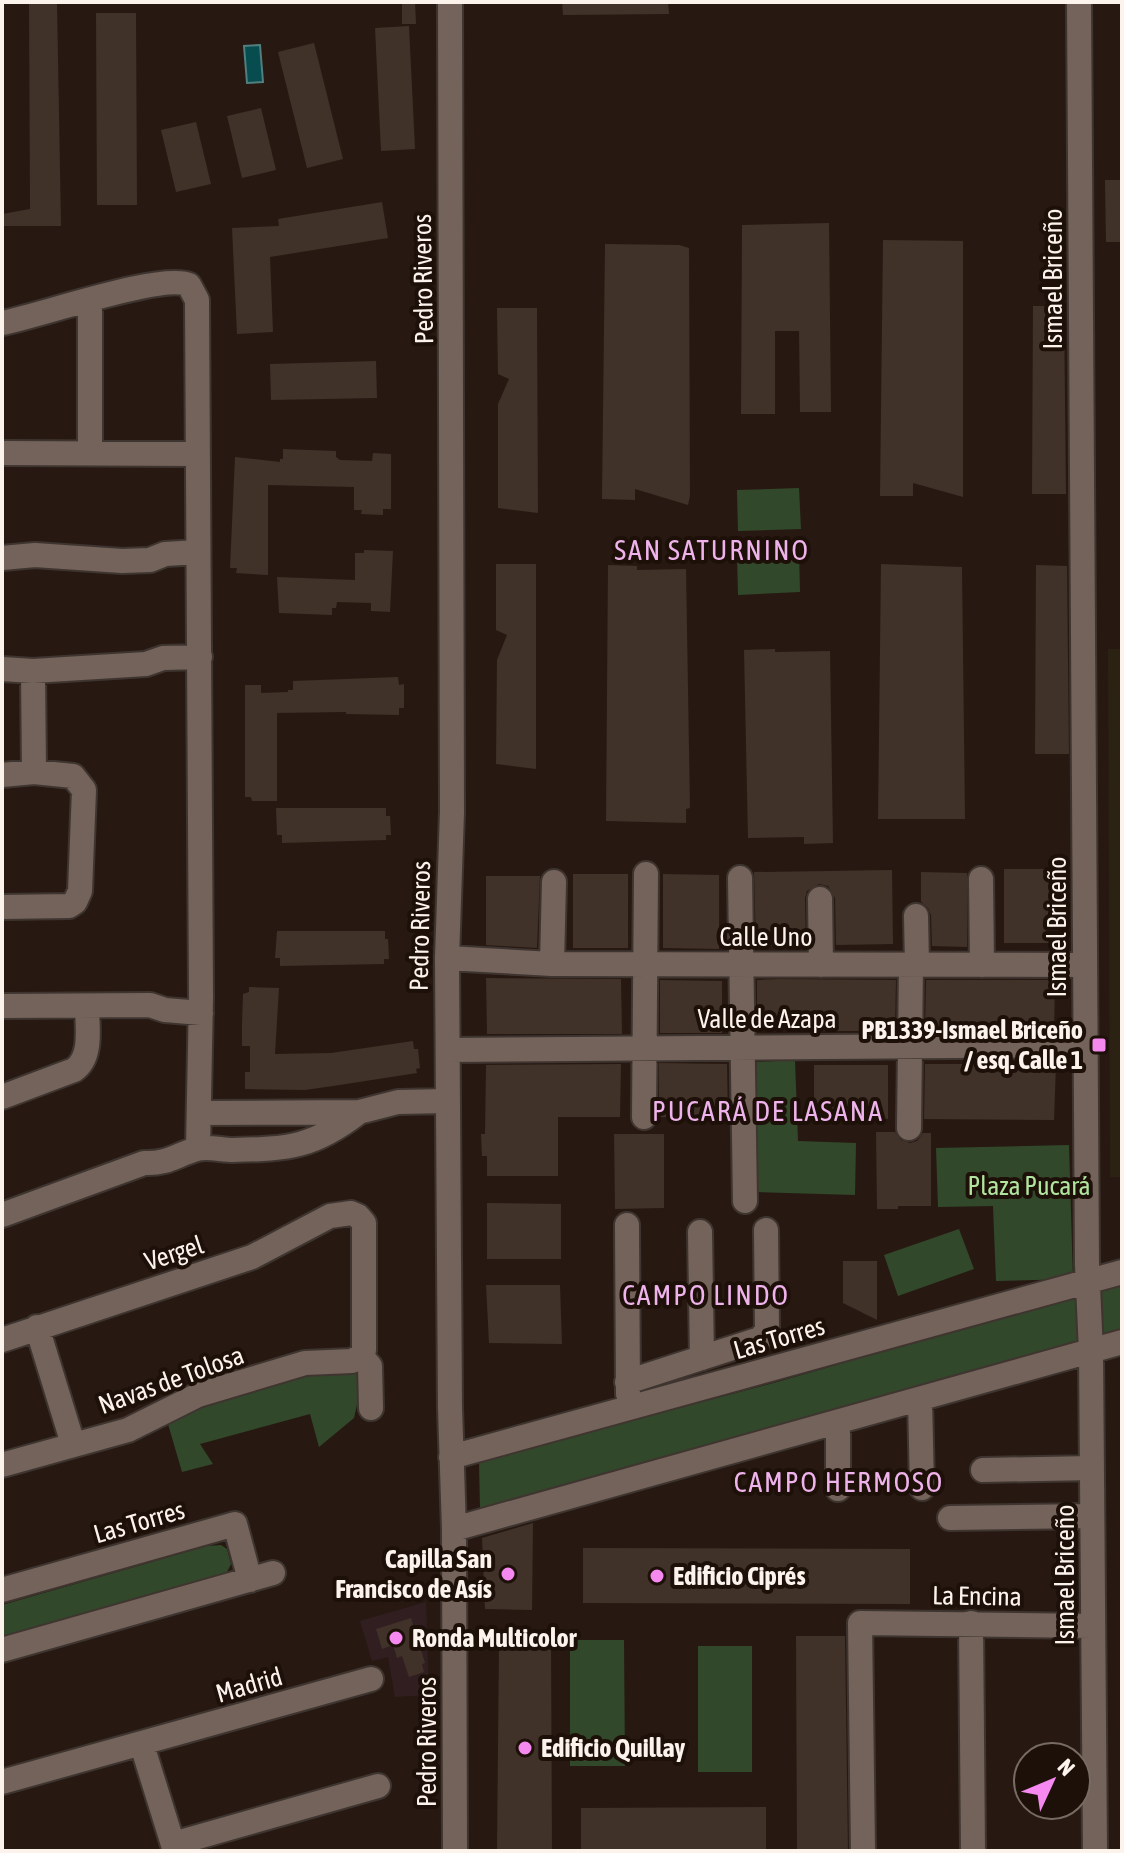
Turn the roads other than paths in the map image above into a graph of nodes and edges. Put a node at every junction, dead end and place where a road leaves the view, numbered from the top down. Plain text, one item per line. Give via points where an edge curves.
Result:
1 (450, 2) edge
2 (1079, 2) edge
3 (90, 300) junction
4 (2, 323) edge
5 (2, 453) edge
6 (90, 453) junction
7 (197, 454) junction
8 (2, 558) edge
9 (198, 560) junction
10 (200, 665) junction
11 (2, 669) edge
12 (33, 671) junction
13 (34, 772) junction
14 (2, 775) edge
15 (646, 874) dead end
16 (740, 878) dead end
17 (981, 879) dead end
18 (554, 882) dead end
19 (820, 899) dead end
20 (2, 907) edge
21 (916, 916) dead end
22 (447, 958) junction
23 (552, 964) junction
24 (645, 965) junction
25 (741, 965) junction
26 (821, 965) junction
27 (914, 965) junction
28 (982, 965) junction
29 (1085, 965) junction
30 (201, 1005) junction
31 (2, 1006) edge
32 (87, 1006) junction
33 (1086, 1045) junction
34 (645, 1047) junction
35 (910, 1047) junction
36 (742, 1048) junction
37 (448, 1050) junction
38 (2, 1097) edge
39 (448, 1101) junction
40 (359, 1112) junction
41 (240, 1113) junction
42 (644, 1117) dead end
43 (909, 1128) dead end
44 (198, 1131) junction
45 (239, 1150) junction
46 (745, 1201) dead end
47 (2, 1215) edge
48 (627, 1225) dead end
49 (766, 1230) dead end
50 (700, 1232) dead end
51 (1122, 1272) edge
52 (1087, 1282) junction
53 (37, 1327) junction
54 (2, 1340) edge
55 (1122, 1342) edge
56 (1091, 1351) junction
57 (361, 1356) junction
58 (702, 1358) junction
59 (627, 1382) junction
60 (920, 1399) junction
61 (371, 1408) dead end
62 (629, 1409) junction
63 (838, 1422) junction
64 (73, 1444) junction
65 (451, 1457) junction
66 (2, 1465) edge
67 (1092, 1468) junction
68 (983, 1470) dead end
69 (922, 1488) dead end
70 (838, 1489) dead end
71 (1092, 1516) junction
72 (950, 1518) dead end
73 (454, 1529) junction
74 (2, 1590) edge
75 (971, 1623) junction
76 (1093, 1626) junction
77 (2, 1650) edge
78 (371, 1679) dead end
79 (142, 1745) junction
80 (2, 1782) edge
81 (378, 1786) dead end
82 (174, 1848) edge
83 (455, 1851) edge
84 (863, 1851) edge
85 (973, 1851) edge
86 (1095, 1851) edge

1 - 22 street, Pedro Riveros via 452,812
2 - 29 street, Ismael Briceño
3 - 4 street
3 - 6 street
3 - 7 street via 171,281 193,289
5 - 6 street
6 - 7 street
7 - 9 street
8 - 9 street via 150,560 164,567
9 - 10 street
10 - 12 street via 168,671 146,664
10 - 30 street
11 - 12 street
12 - 13 street
13 - 14 street
13 - 20 street via 73,776 84,790 80,891 69,906
15 - 24 street
16 - 25 street
17 - 28 street
18 - 23 street
19 - 26 street
21 - 27 street
22 - 23 street, Calle Uno
22 - 37 street, Pedro Riveros
23 - 24 street, Calle Uno
24 - 25 street, Calle Uno
24 - 34 street
25 - 26 street, Calle Uno
25 - 36 street
26 - 27 street, Calle Uno
27 - 28 street, Calle Uno
27 - 35 street
28 - 29 street, Calle Uno
29 - 33 street, Ismael Briceño
30 - 32 street via 167,997 150,1005
30 - 44 street
31 - 32 street
32 - 38 street via 83,1062
33 - 35 street, Valle de Azapa
33 - 52 street, Ismael Briceño
34 - 36 street, Valle de Azapa
34 - 37 street, Valle de Azapa
34 - 42 street
35 - 36 street, Valle de Azapa
35 - 43 street
36 - 46 street
37 - 39 street, Pedro Riveros
39 - 40 street via 398,1102
39 - 65 street, Pedro Riveros
40 - 41 street
40 - 45 street via 305,1144
41 - 44 street
41 - 45 street via 244,1129
44 - 45 street
44 - 47 street via 169,1161 144,1163
48 - 59 street
49 - 58 street via 767,1330 760,1339
50 - 58 street
51 - 52 street, Las Torres
52 - 56 street, Ismael Briceño
52 - 62 street, Las Torres
53 - 54 street, Vergel
53 - 57 street, Vergel via 252,1257 330,1216 351,1213 364,1223
53 - 64 street
55 - 56 street
56 - 60 street
56 - 67 street, Ismael Briceño
57 - 61 street via 370,1366
57 - 64 street, Navas de Tolosa via 305,1363 198,1395 128,1430
58 - 59 street
59 - 62 street
60 - 63 street
60 - 69 street
62 - 65 street, Las Torres
63 - 70 street
63 - 73 street
64 - 66 street, Navas de Tolosa
65 - 73 street, Pedro Riveros
67 - 68 street
67 - 71 street, Ismael Briceño
71 - 72 street
71 - 76 street, Ismael Briceño
73 - 83 street, Pedro Riveros
74 - 77 street, Las Torres via 235,1524 262,1577
75 - 76 street, La Encina
75 - 84 street, La Encina via 860,1623
75 - 85 street
76 - 86 street, Ismael Briceño
78 - 79 street, Madrid
79 - 80 street, Madrid
79 - 82 street
81 - 82 street

